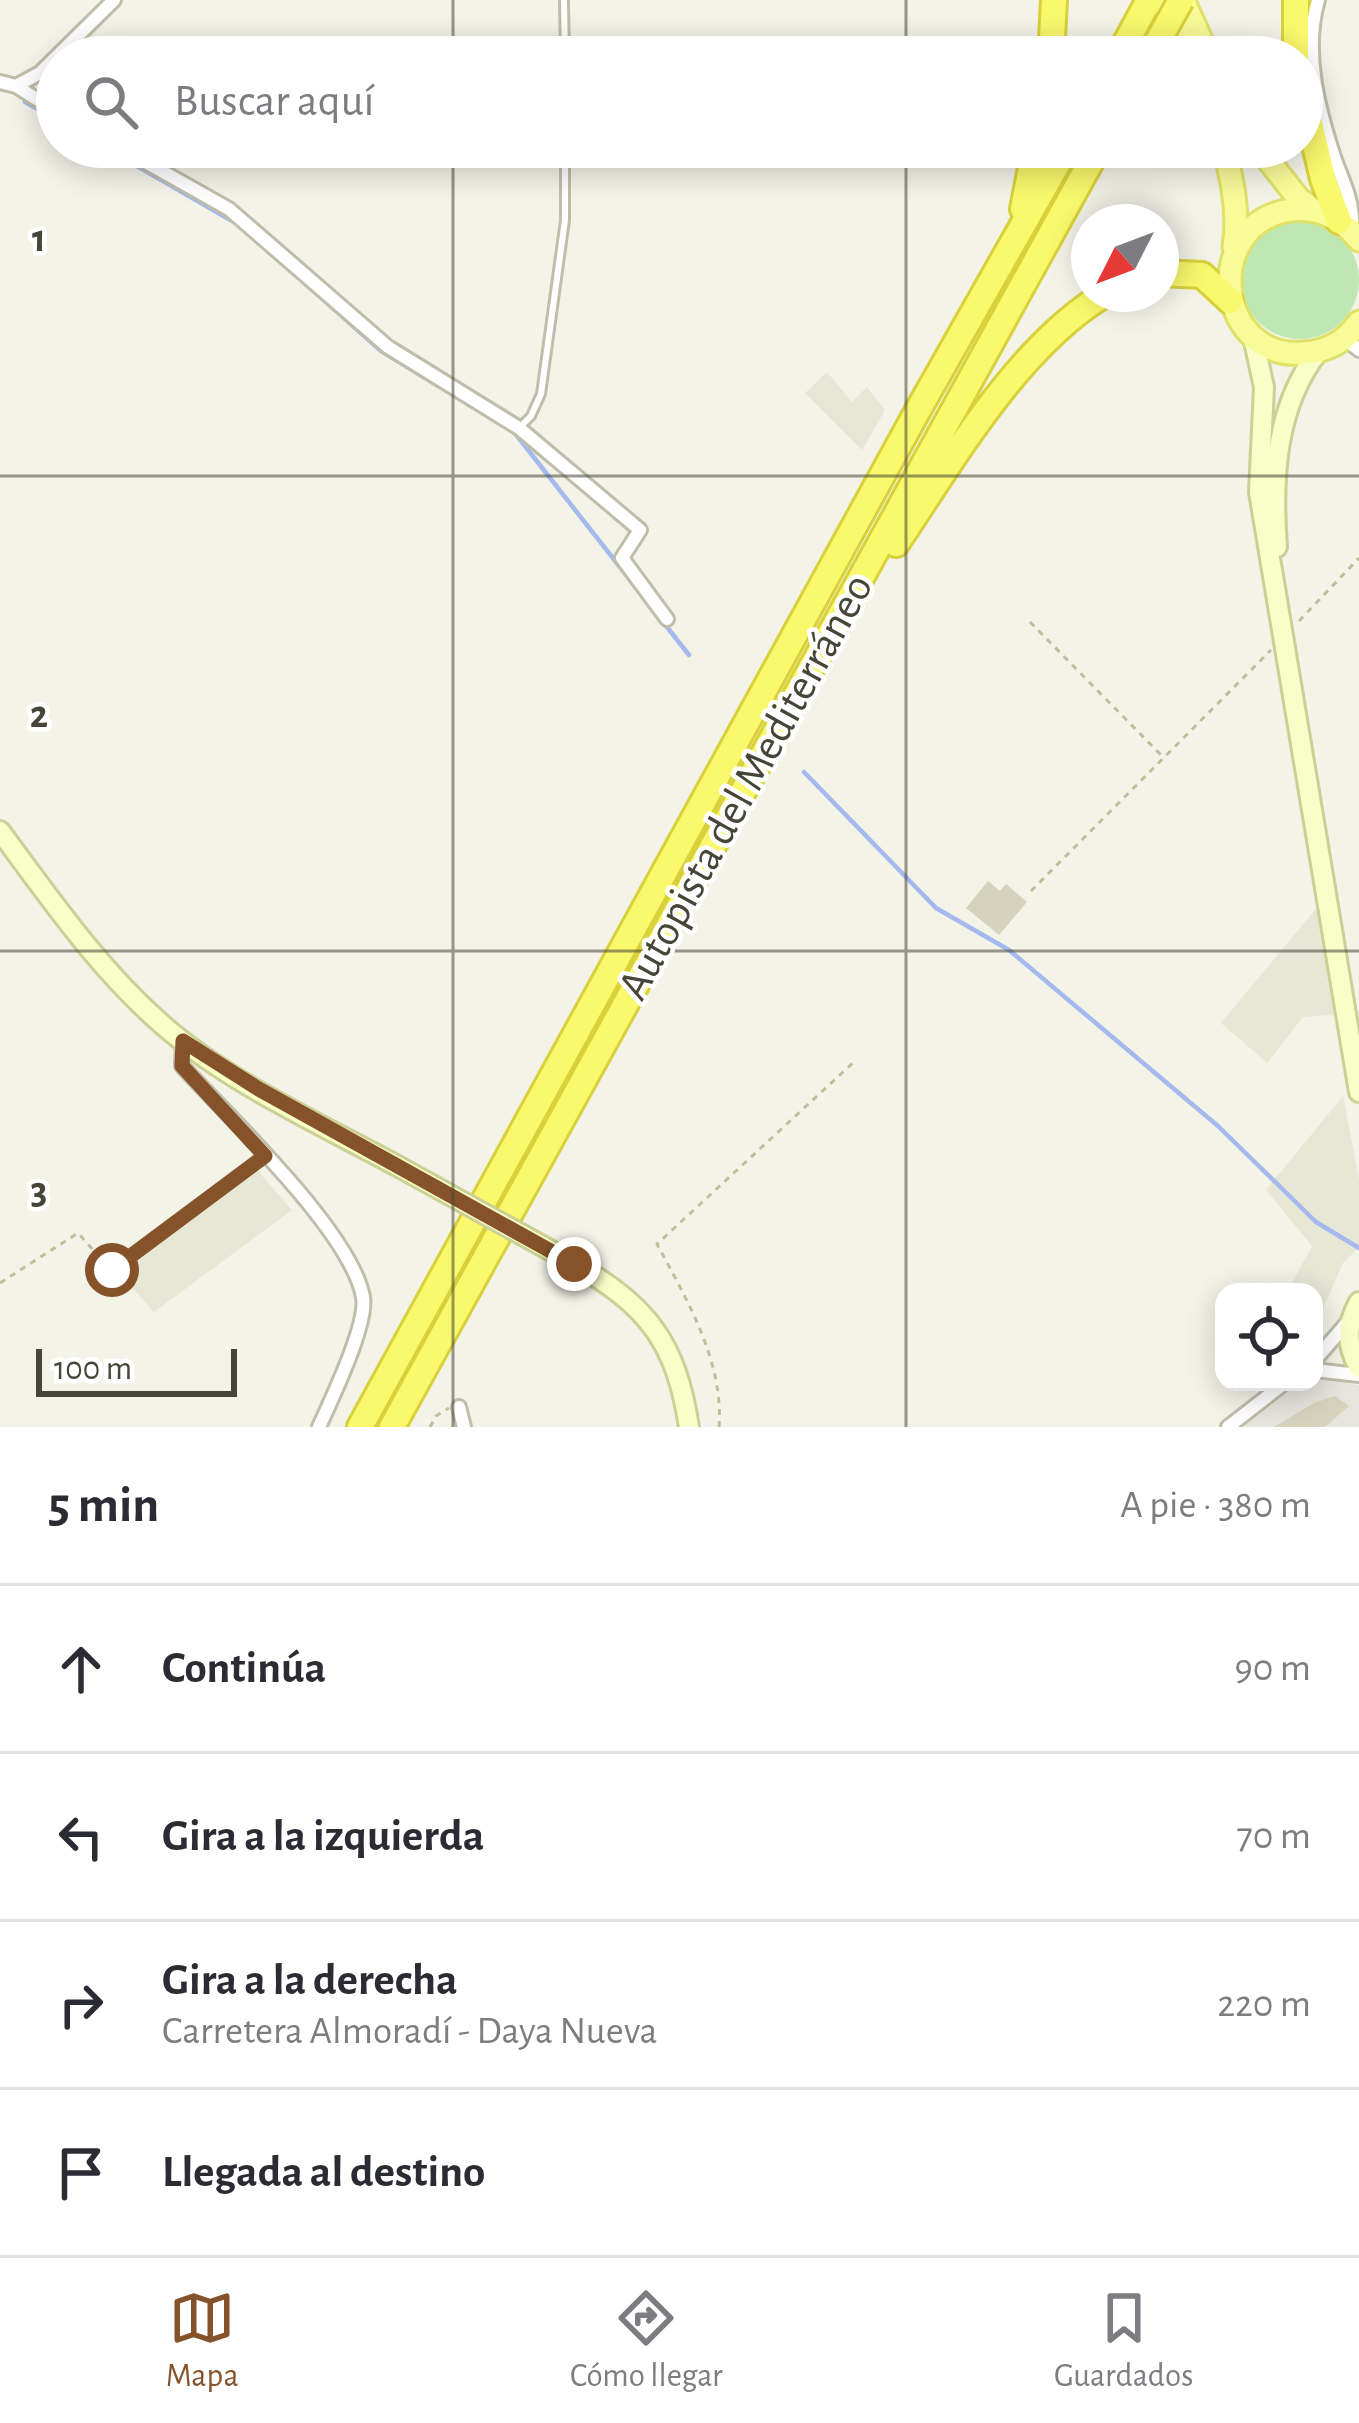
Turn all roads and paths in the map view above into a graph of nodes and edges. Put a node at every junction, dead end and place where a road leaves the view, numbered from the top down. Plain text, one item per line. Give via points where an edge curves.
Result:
1 (114, 0) edge
2 (564, 0) edge
3 (1054, 0) edge
4 (1149, 0) edge
5 (1162, 0) edge
6 (1182, 0) edge
7 (1296, 0) edge
8 (1318, 0) edge
9 (78, 36) edge
10 (565, 36) edge
11 (1053, 36) edge
12 (1129, 36) edge
13 (1161, 36) edge
14 (1180, 36) edge
15 (1199, 36) edge
16 (1296, 36) edge
17 (1312, 36) edge
18 (36, 75) edge
19 (0, 82) edge
20 (16, 86) junction
21 (36, 99) edge
22 (1323, 122) edge
23 (156, 168) edge
24 (565, 168) edge
25 (1031, 168) edge
26 (1054, 168) edge
27 (1088, 168) edge
28 (1227, 168) edge
29 (1274, 168) edge
30 (1320, 168) edge
31 (1349, 221) edge
32 (1019, 230) junction
33 (1232, 256) junction
34 (1179, 274) edge
35 (1230, 301) junction
36 (1082, 312) edge
37 (1354, 335) edge
38 (1253, 337) junction
39 (1318, 352) junction
40 (519, 428) junction
41 (1359, 558) edge
42 (667, 619) dead end
43 (1030, 622) dead end
44 (1285, 642) junction
45 (1163, 757) junction
46 (0, 831) edge
47 (1031, 891) dead end
48 (668, 928) junction
49 (183, 1041) junction
50 (856, 1060) dead end
51 (1359, 1092) edge
52 (265, 1156) junction
53 (0, 1283) edge
54 (1355, 1310) edge
55 (1323, 1353) edge
56 (1323, 1366) edge
57 (1359, 1371) edge
58 (1274, 1391) edge
59 (459, 1407) joint
60 (319, 1427) edge
61 (361, 1427) edge
62 (392, 1427) edge
63 (430, 1427) edge
64 (464, 1427) edge
65 (688, 1427) edge
66 (719, 1427) edge
67 (1228, 1427) edge

1 - 9 street
2 - 10 lane
3 - 11 highway
4 - 12 highway
5 - 14 main road
6 - 13 highway, bridge
6 - 15 main road
7 - 16 highway
8 - 17 street
18 - 20 street
19 - 20 street
20 - 21 street
22 - 31 street
23 - 40 street via 229,209 388,346
24 - 40 lane via 541,394
25 - 32 highway
26 - 32 highway, Autopista del Mediterráneo
27 - 48 highway, Autopista del Mediterráneo
28 - 33 main road via 1236,212
29 - 31 main road via 1298,199
30 - 31 highway
31 - 33 main road via 1274,214
32 - 61 highway, Autopista del Mediterráneo
33 - 35 main road
34 - 35 highway via 1202,275
35 - 38 main road
36 - 48 highway via 1051,337 956,454
37 - 39 main road
38 - 39 main road via 1273,349
38 - 44 main road via 1264,387 1259,492
39 - 44 main road via 1299,379 1279,446
40 - 42 street via 640,530 622,558
41 - 44 path
43 - 45 path
44 - 45 path
44 - 51 main road
45 - 47 path
46 - 49 main road via 120,985
48 - 62 highway, Autopista del Mediterráneo
49 - 52 street via 182,1066
49 - 65 main road, bridge via 605,1282 658,1331 681,1376
50 - 66 path via 657,1244 693,1311 721,1398
52 - 53 path via 112,1270 78,1233
52 - 60 street via 315,1211 364,1300
54 - 55 street
54 - 57 main road via 1350,1349
56 - 57 street
58 - 67 street
59 - 63 path via 446,1408
59 - 64 street

